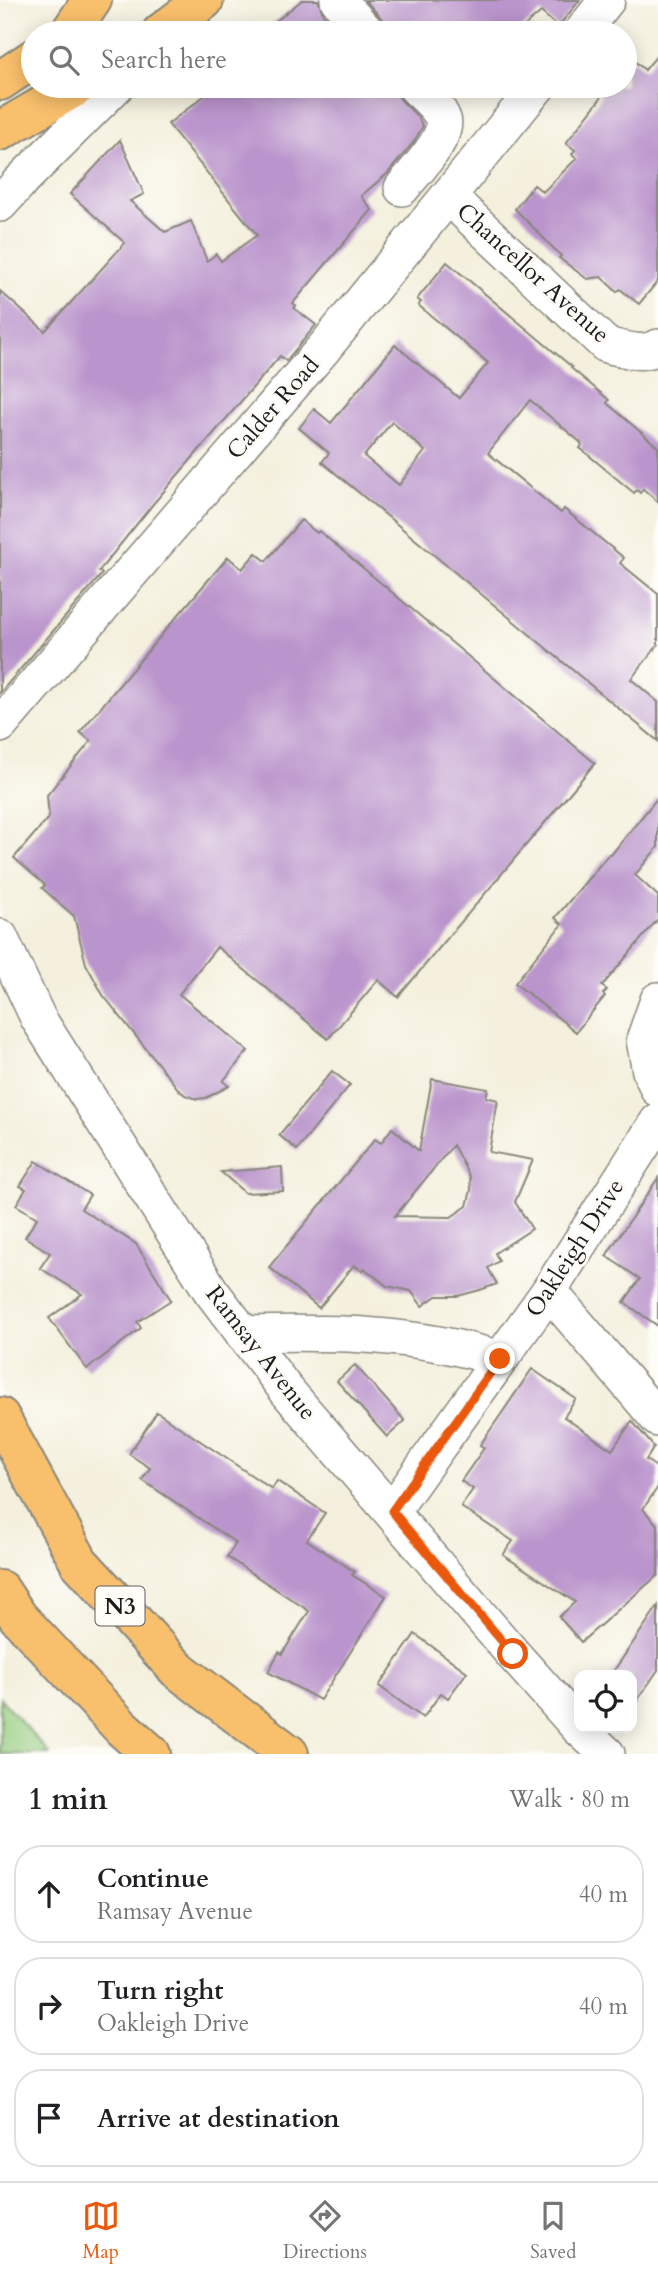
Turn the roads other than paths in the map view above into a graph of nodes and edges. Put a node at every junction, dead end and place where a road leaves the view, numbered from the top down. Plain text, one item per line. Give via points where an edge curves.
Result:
1 (93, 0) edge
2 (107, 0) edge
3 (204, 0) edge
4 (338, 0) edge
5 (607, 0) edge
6 (77, 21) edge
7 (82, 21) edge
8 (177, 21) edge
9 (357, 21) edge
10 (590, 21) edge
11 (21, 67) edge
12 (0, 81) edge
13 (56, 98) edge
14 (104, 98) edge
15 (426, 98) edge
16 (528, 98) edge
17 (0, 131) edge
18 (402, 188) dead end
19 (449, 197) junction
20 (0, 204) edge
21 (658, 347) edge
22 (0, 725) edge
23 (0, 937) edge
24 (658, 1000) edge
25 (658, 1089) edge
26 (658, 1121) edge
27 (549, 1290) junction
28 (243, 1334) junction
29 (500, 1359) junction
30 (0, 1417) edge
31 (658, 1419) edge
32 (392, 1511) junction
33 (0, 1590) edge
34 (574, 1722) edge
35 (584, 1733) edge
36 (151, 1754) edge
37 (289, 1754) edge
38 (607, 1754) edge

1 - 6 main road
2 - 7 main road
3 - 8 main road
4 - 9 street
5 - 10 street
11 - 12 main road
13 - 17 main road
14 - 20 street
15 - 18 street via 445,126 441,138
16 - 19 street, Calder Road
19 - 21 street, Chancellor Avenue via 606,345 649,352
19 - 22 street, Calder Road
23 - 28 street, Ramsay Avenue via 38,1018
24 - 25 street via 644,1040
26 - 27 street, Oakleigh Drive
27 - 29 street, Oakleigh Drive
27 - 31 street
28 - 29 street via 398,1337 460,1346
28 - 32 street, Ramsay Avenue
29 - 32 street, Oakleigh Drive
30 - 37 main road, N3 via 79,1562 177,1669
32 - 34 street, Ramsay Avenue
33 - 36 main road via 18,1617
35 - 38 street, Ramsay Avenue

